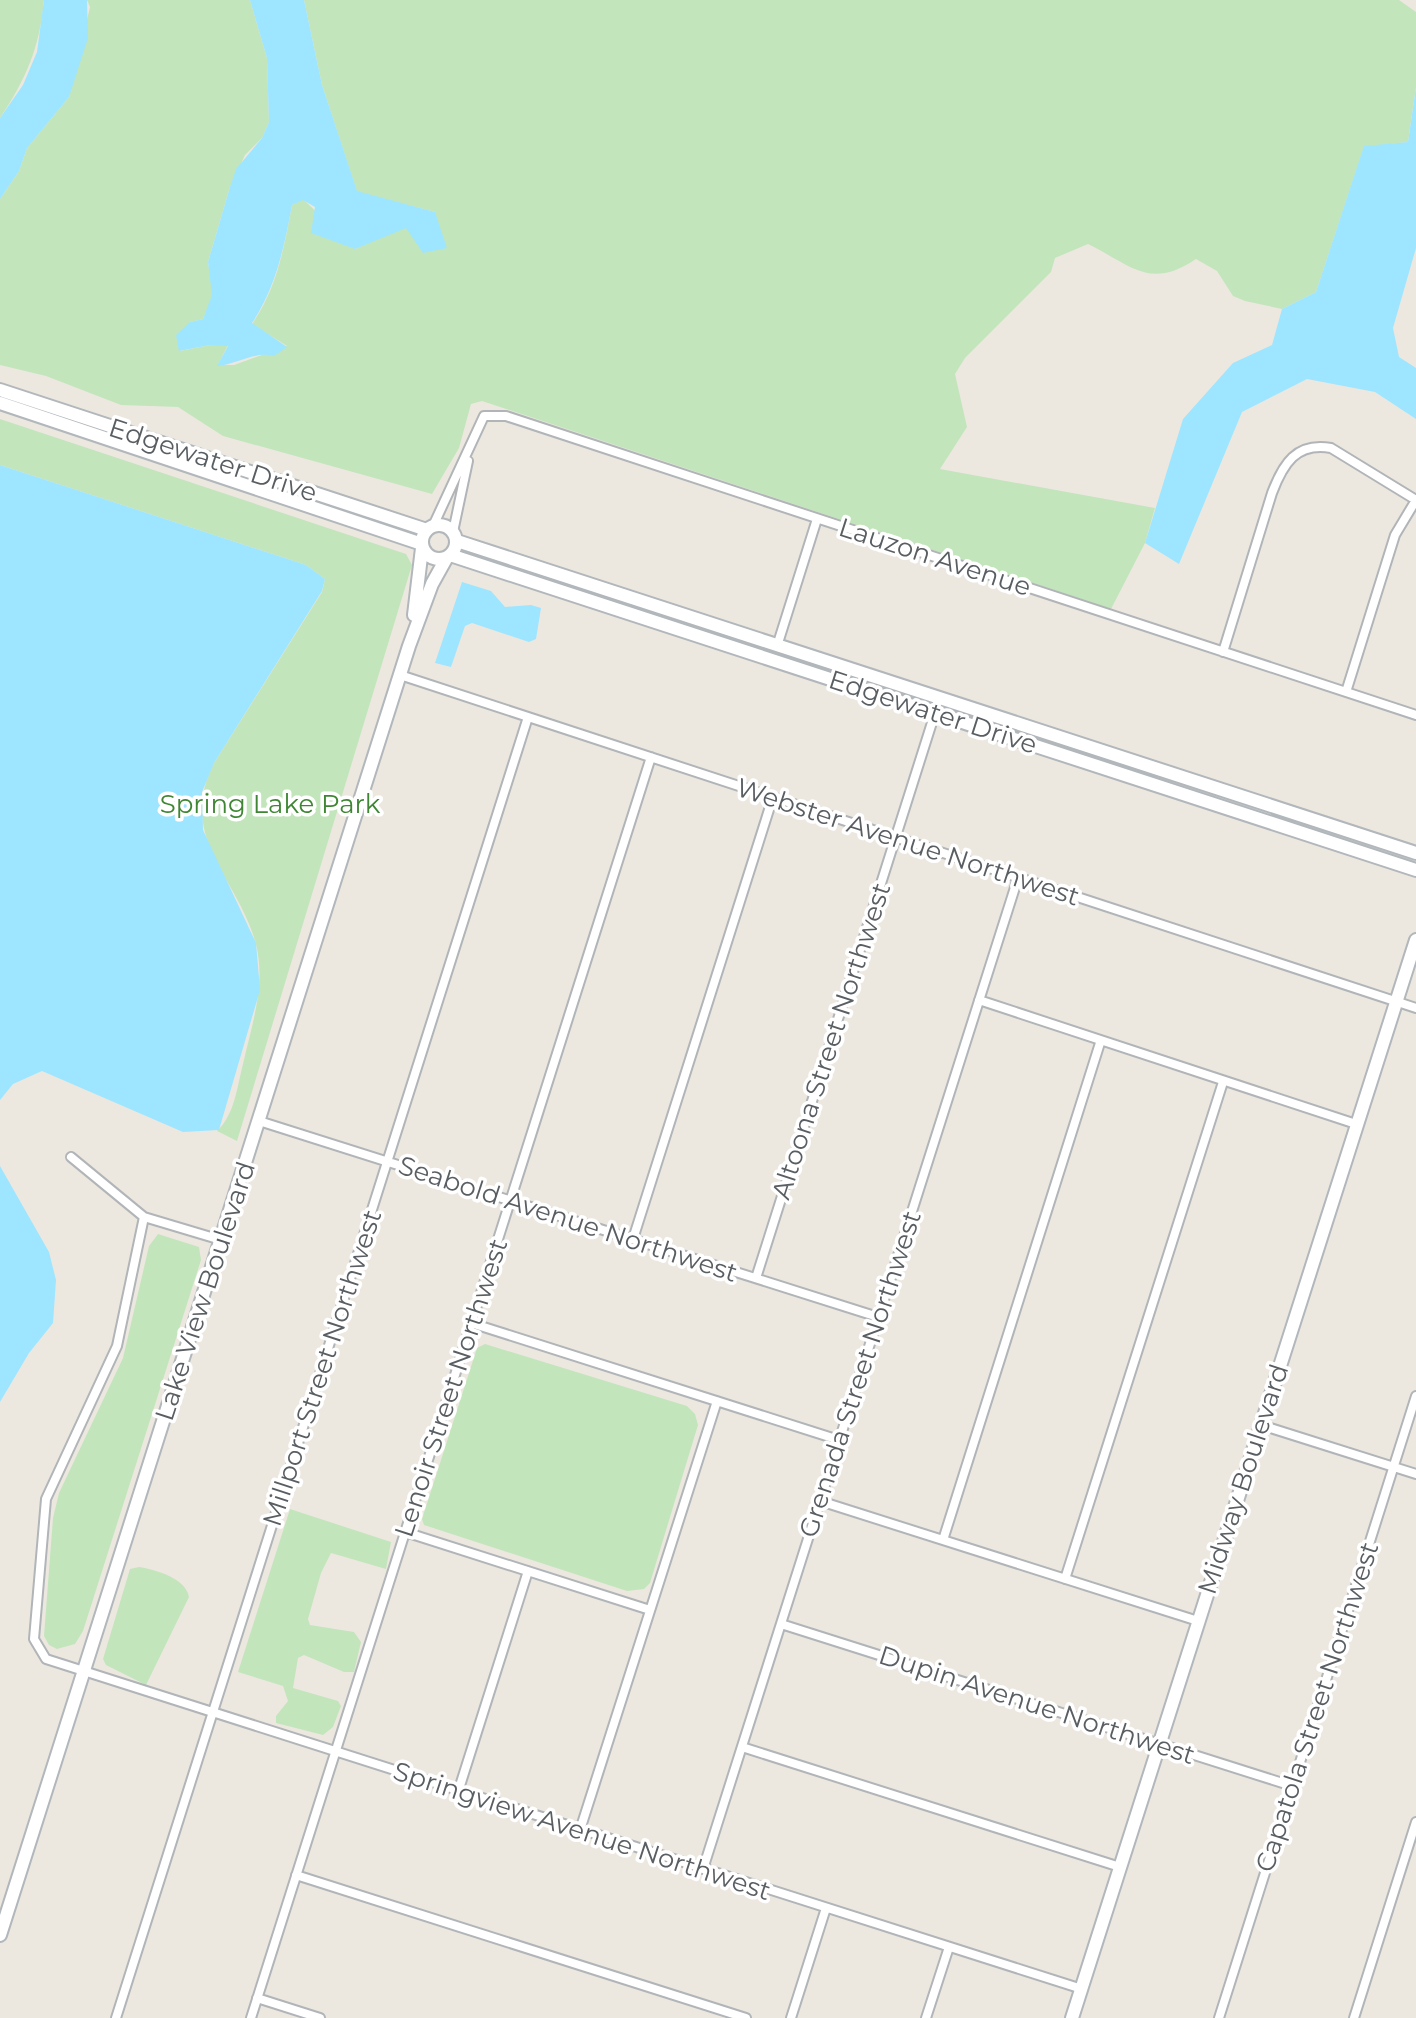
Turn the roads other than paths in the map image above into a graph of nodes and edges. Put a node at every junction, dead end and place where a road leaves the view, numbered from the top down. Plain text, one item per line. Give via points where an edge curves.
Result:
1 (0, 390) edge
2 (0, 403) edge
3 (69, 426) junction
4 (472, 445) junction
5 (171, 446) junction
6 (1416, 500) edge
7 (817, 519) junction
8 (430, 528) junction
9 (455, 537) junction
10 (422, 546) junction
11 (449, 556) junction
12 (778, 643) junction
13 (409, 646) junction
14 (1223, 652) junction
15 (400, 675) junction
16 (1346, 692) junction
17 (935, 713) junction
18 (1416, 715) edge
19 (528, 717) junction
20 (651, 757) junction
21 (773, 797) junction
22 (895, 838) junction
23 (1416, 853) edge
24 (1416, 870) edge
25 (1018, 878) junction
26 (1416, 932) edge
27 (1416, 940) edge
28 (979, 1000) junction
29 (1395, 1001) junction
30 (1416, 1008) edge
31 (1100, 1043) junction
32 (1223, 1082) junction
33 (259, 1121) junction
34 (1356, 1124) junction
35 (71, 1157) dead end
36 (387, 1162) junction
37 (510, 1201) junction
38 (144, 1217) junction
39 (633, 1239) junction
40 (221, 1240) junction
41 (756, 1278) junction
42 (878, 1317) junction
43 (471, 1323) junction
44 (1416, 1396) edge
45 (717, 1401) junction
46 (1261, 1425) junction
47 (839, 1440) junction
48 (1393, 1467) junction
49 (1416, 1474) edge
50 (820, 1501) junction
51 (405, 1532) junction
52 (943, 1540) junction
53 (528, 1571) junction
54 (1065, 1579) junction
55 (650, 1610) junction
56 (1198, 1621) junction
57 (781, 1624) junction
58 (83, 1673) junction
59 (212, 1714) junction
60 (1159, 1744) junction
61 (742, 1747) junction
62 (335, 1753) junction
63 (1292, 1786) junction
64 (458, 1792) junction
65 (1416, 1822) edge
66 (580, 1830) junction
67 (1120, 1867) junction
68 (703, 1869) junction
69 (296, 1875) junction
70 (826, 1908) junction
71 (0, 1935) edge
72 (949, 1947) junction
73 (1082, 1989) junction
74 (257, 1998) junction
75 (116, 2018) edge
76 (251, 2018) edge
77 (320, 2018) edge
78 (746, 2018) edge
79 (791, 2018) edge
80 (926, 2018) edge
81 (1072, 2018) edge
82 (1219, 2018) edge
83 (1354, 2018) edge

1 - 5 street, Edgewater Drive
2 - 3 street, Edgewater Drive
3 - 5 street via 85,424 162,449
3 - 10 street, Edgewater Drive
4 - 7 street, Lauzon Avenue via 484,416 506,416
4 - 8 street, Lauzon Avenue
4 - 9 street, Lauzon Avenue
5 - 8 street, Edgewater Drive
6 - 14 street via 1331,448 1318,446 1291,456 1272,493
6 - 16 street via 1395,535
7 - 12 street
7 - 14 street, Lauzon Avenue
8 - 9 street via 445,526
8 - 10 street
9 - 11 street
9 - 12 street, Edgewater Drive
10 - 11 street via 433,558
10 - 13 street, Lake View Boulevard
11 - 13 street, Lake View Boulevard via 432,584
11 - 17 street, Edgewater Drive
12 - 23 street, Edgewater Drive
13 - 15 street, Lake View Boulevard
14 - 16 street, Lauzon Avenue
15 - 19 street, Webster Avenue Northwest
15 - 33 street, Lake View Boulevard
16 - 18 street, Lauzon Avenue
17 - 22 street, Altoona Street Northwest
17 - 24 street, Edgewater Drive
19 - 20 street, Webster Avenue Northwest
19 - 36 street, Millport Street Northwest
20 - 21 street, Webster Avenue Northwest
20 - 37 street, Lenoir Street Northwest
21 - 22 street, Webster Avenue Northwest
21 - 39 street
22 - 25 street, Webster Avenue Northwest
22 - 41 street, Altoona Street Northwest
25 - 28 street, Grenada Street Northwest
25 - 29 street, Webster Avenue Northwest
26 - 27 street, Midway Boulevard
27 - 29 street, Midway Boulevard
28 - 31 street
28 - 42 street, Grenada Street Northwest
29 - 30 street, Webster Avenue Northwest
29 - 34 street, Midway Boulevard
31 - 32 street
31 - 52 street
32 - 34 street
32 - 54 street
33 - 36 street, Seabold Avenue Northwest
33 - 40 street, Lake View Boulevard
34 - 46 street, Midway Boulevard
35 - 38 street
36 - 37 street, Seabold Avenue Northwest
36 - 59 street, Millport Street Northwest
37 - 39 street, Seabold Avenue Northwest
37 - 43 street, Lenoir Street Northwest
38 - 40 street
38 - 58 street, Springview Avenue Northwest via 117,1346 49,1488 44,1510 34,1639 46,1659
39 - 41 street, Seabold Avenue Northwest
40 - 58 street, Lake View Boulevard
41 - 42 street, Seabold Avenue Northwest
42 - 47 street, Grenada Street Northwest
43 - 45 street
43 - 51 street, Lenoir Street Northwest
44 - 48 street, Capatola Street Northwest
45 - 47 street
45 - 55 street
46 - 48 street
46 - 56 street, Midway Boulevard
47 - 50 street, Grenada Street Northwest
48 - 49 street
48 - 63 street, Capatola Street Northwest
50 - 52 street
50 - 57 street, Grenada Street Northwest
51 - 53 street
51 - 62 street, Lenoir Street Northwest
52 - 54 street
53 - 55 street
53 - 64 street
54 - 56 street
55 - 66 street
56 - 60 street, Midway Boulevard
57 - 60 street, Dupin Avenue Northwest
57 - 61 street, Grenada Street Northwest
58 - 59 street, Springview Avenue Northwest
58 - 71 street, Lake View Boulevard
59 - 62 street, Springview Avenue Northwest
59 - 75 street, Millport Street Northwest
60 - 63 street, Dupin Avenue Northwest
60 - 67 street, Midway Boulevard
61 - 67 street
61 - 68 street, Grenada Street Northwest
62 - 64 street, Springview Avenue Northwest
62 - 69 street, Lenoir Street Northwest
63 - 82 street, Capatola Street Northwest
64 - 66 street, Springview Avenue Northwest
65 - 83 street
66 - 68 street, Springview Avenue Northwest
67 - 73 street, Midway Boulevard
68 - 70 street, Springview Avenue Northwest
69 - 74 street, Lenoir Street Northwest
69 - 78 street
70 - 72 street, Springview Avenue Northwest
70 - 79 street
72 - 73 street, Springview Avenue Northwest
72 - 80 street
73 - 81 street, Midway Boulevard
74 - 76 street, Lenoir Street Northwest
74 - 77 street

